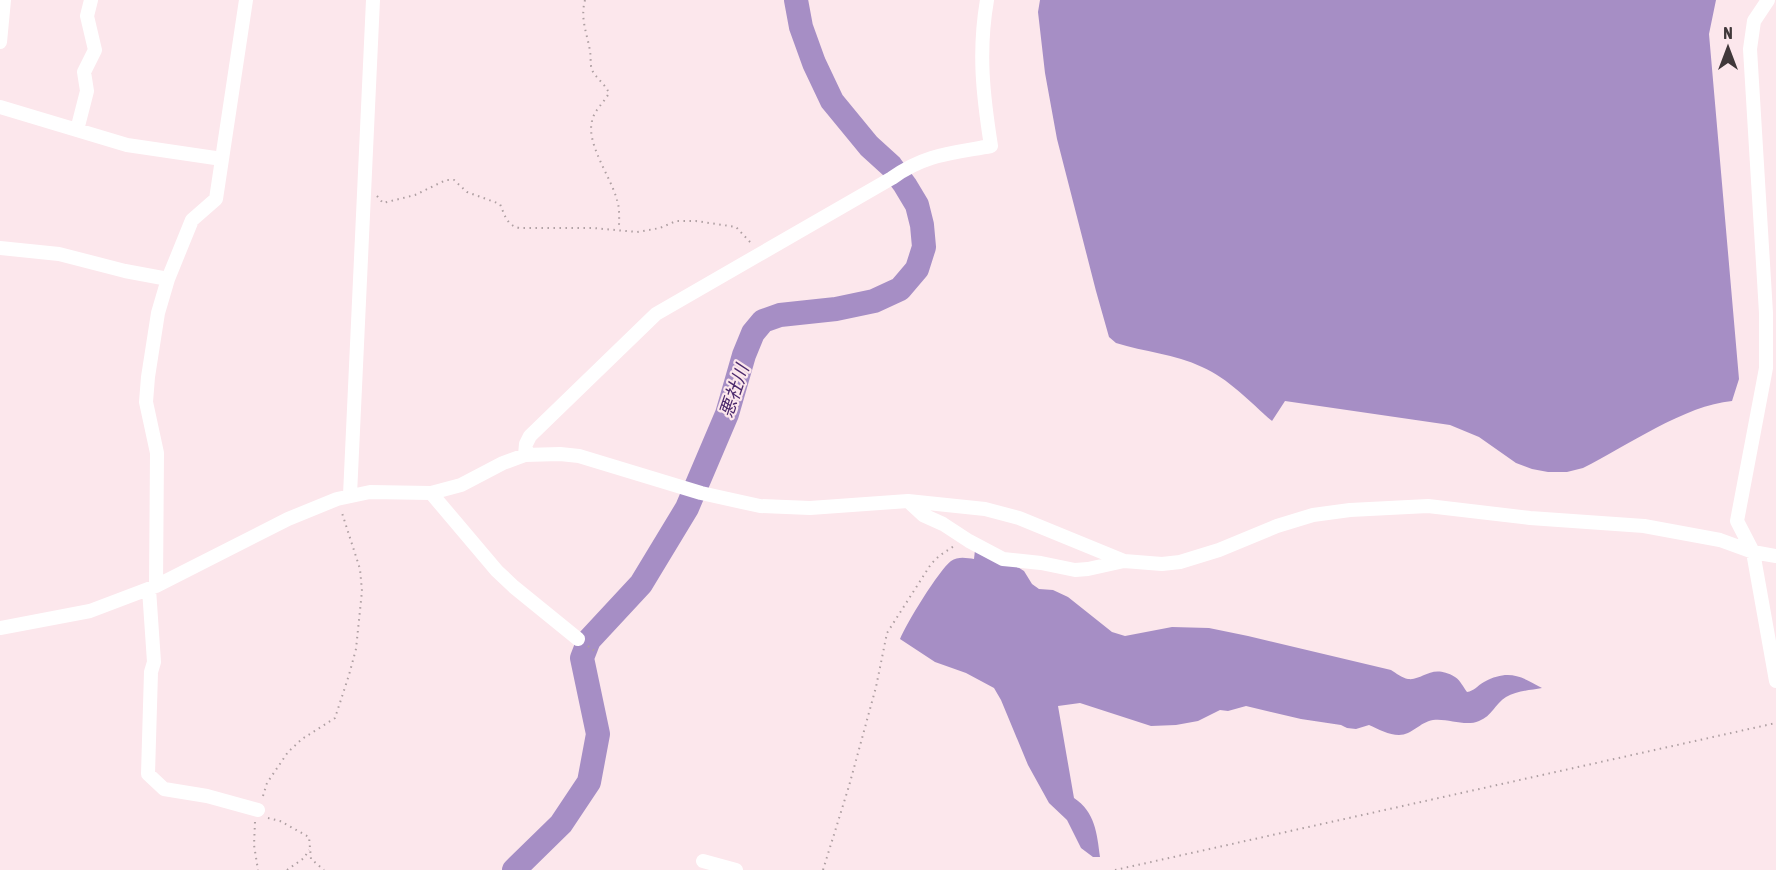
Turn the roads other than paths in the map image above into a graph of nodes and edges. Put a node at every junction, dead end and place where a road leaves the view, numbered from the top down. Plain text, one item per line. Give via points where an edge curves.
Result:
1 (3, 0) edge
2 (91, 0) edge
3 (246, 0) edge
4 (373, 0) edge
5 (987, 0) edge
6 (1768, 0) edge
7 (0, 42) edge
8 (0, 107) edge
9 (77, 130) junction
10 (222, 159) junction
11 (0, 248) edge
12 (168, 279) junction
13 (525, 455) junction
14 (430, 493) junction
15 (343, 497) junction
16 (908, 501) junction
17 (1753, 552) junction
18 (1776, 556) edge
19 (1124, 561) junction
20 (152, 588) junction
21 (0, 628) edge
22 (578, 639) dead end
23 (1776, 681) edge
24 (258, 813) road end
25 (703, 861) dead end
26 (736, 870) edge

1 - 7 street
2 - 9 street via 87,16 95,50 84,72 87,91
3 - 10 street
4 - 15 street
5 - 13 street via 981,51 991,146 908,166 656,314 530,435
6 - 17 street via 1754,21 1750,49 1766,368 1737,522
8 - 9 street
9 - 10 street via 127,145
10 - 12 street via 216,199 192,220
11 - 12 street via 59,254
12 - 20 street via 158,313 146,402 157,453
13 - 14 street via 461,485
13 - 16 street via 579,456 686,489 760,506 810,508
14 - 15 street via 370,492
14 - 22 street via 497,571
15 - 20 street via 288,519
16 - 19 street via 984,509 1019,518
16 - 19 street via 923,515 1003,559 1075,570
17 - 18 street
17 - 19 street via 1720,540 1644,526 1428,506 1313,515 1180,562
17 - 23 street
20 - 21 street via 90,611
20 - 24 street via 154,662 150,672 148,774 164,789 207,796
25 - 26 street

